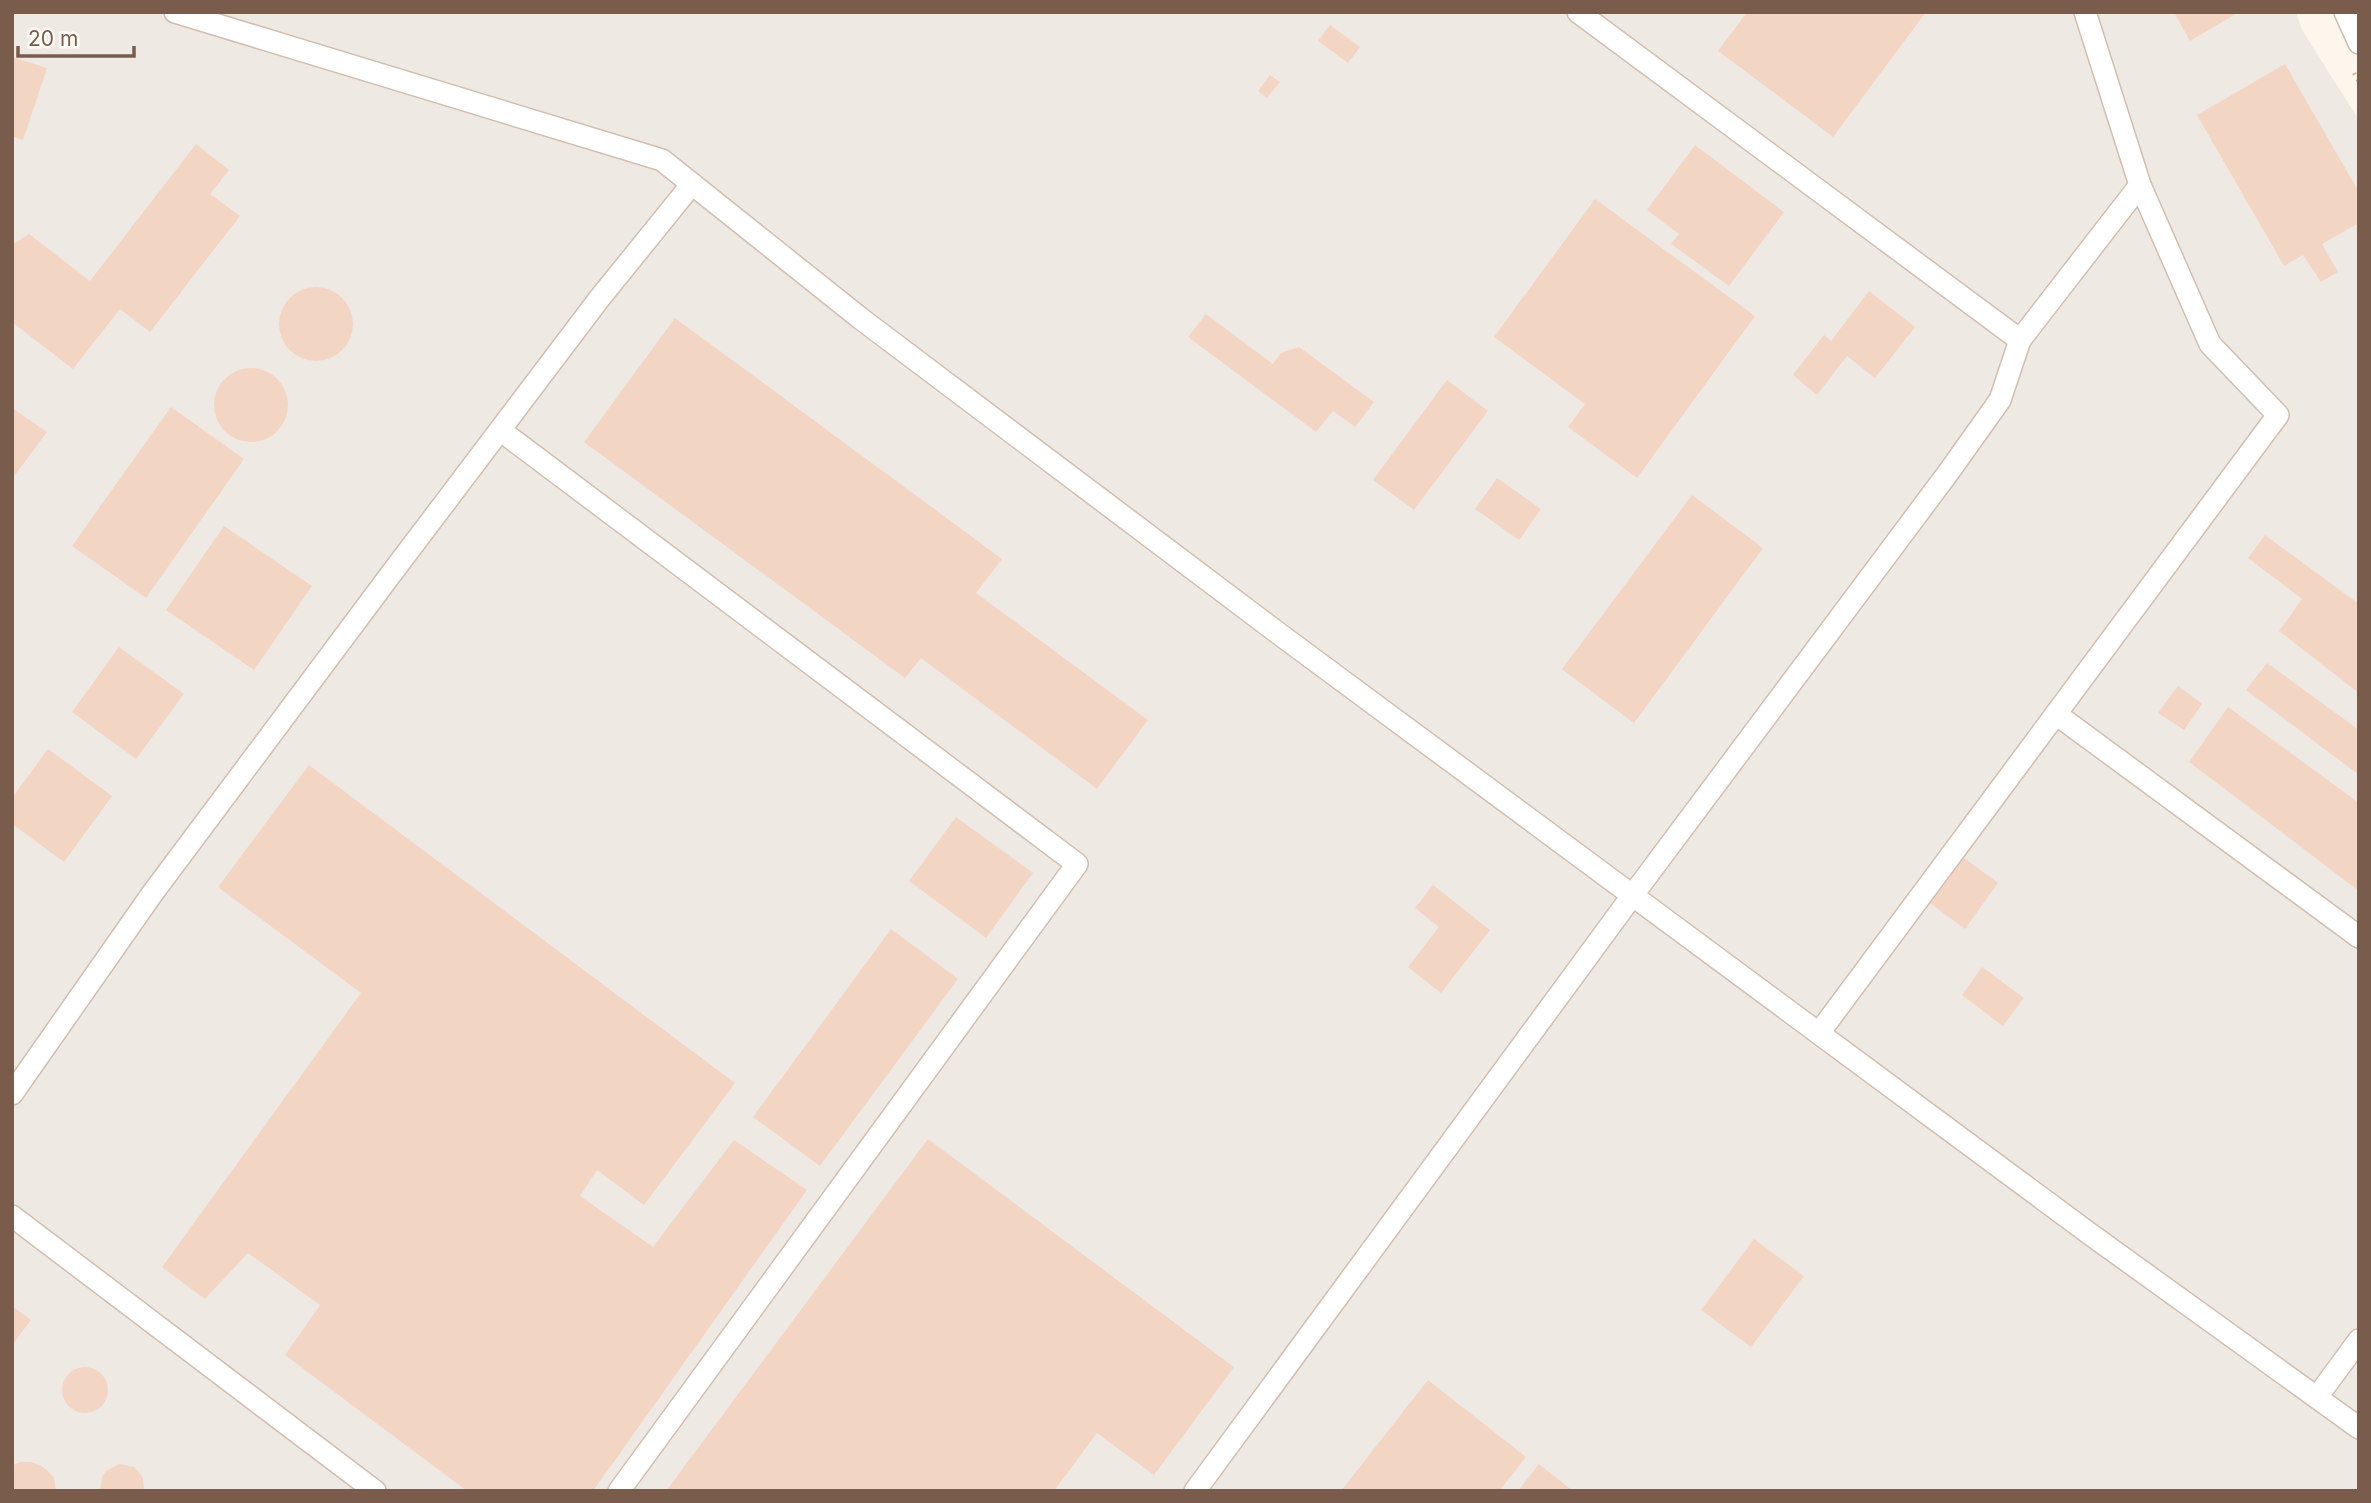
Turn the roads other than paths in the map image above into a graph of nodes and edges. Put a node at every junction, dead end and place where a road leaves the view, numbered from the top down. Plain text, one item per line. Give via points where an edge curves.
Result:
1 (176, 12) edge
2 (1578, 12) edge
3 (2085, 12) edge
4 (2345, 12) edge
5 (2359, 43) edge
6 (692, 184) junction
7 (2140, 185) junction
8 (2020, 340) junction
9 (500, 430) junction
10 (2056, 714) junction
11 (1632, 895) junction
12 (2359, 937) edge
13 (1819, 1033) junction
14 (12, 1094) edge
15 (12, 1216) edge
16 (2359, 1340) edge
17 (2317, 1397) junction
18 (2359, 1427) edge
19 (374, 1491) edge
20 (619, 1491) edge
21 (1195, 1491) edge

1 - 6 lane via 662,160
2 - 8 lane
3 - 7 lane
4 - 5 lane
6 - 9 lane
6 - 11 lane via 860,318
7 - 8 lane
7 - 10 lane via 2210,344 2278,415
8 - 11 lane via 2000,400
9 - 14 lane via 152,894
9 - 20 lane via 1077,864
10 - 12 lane
10 - 13 lane
11 - 13 lane
11 - 21 lane
13 - 17 lane
15 - 19 lane
16 - 17 lane
17 - 18 lane

